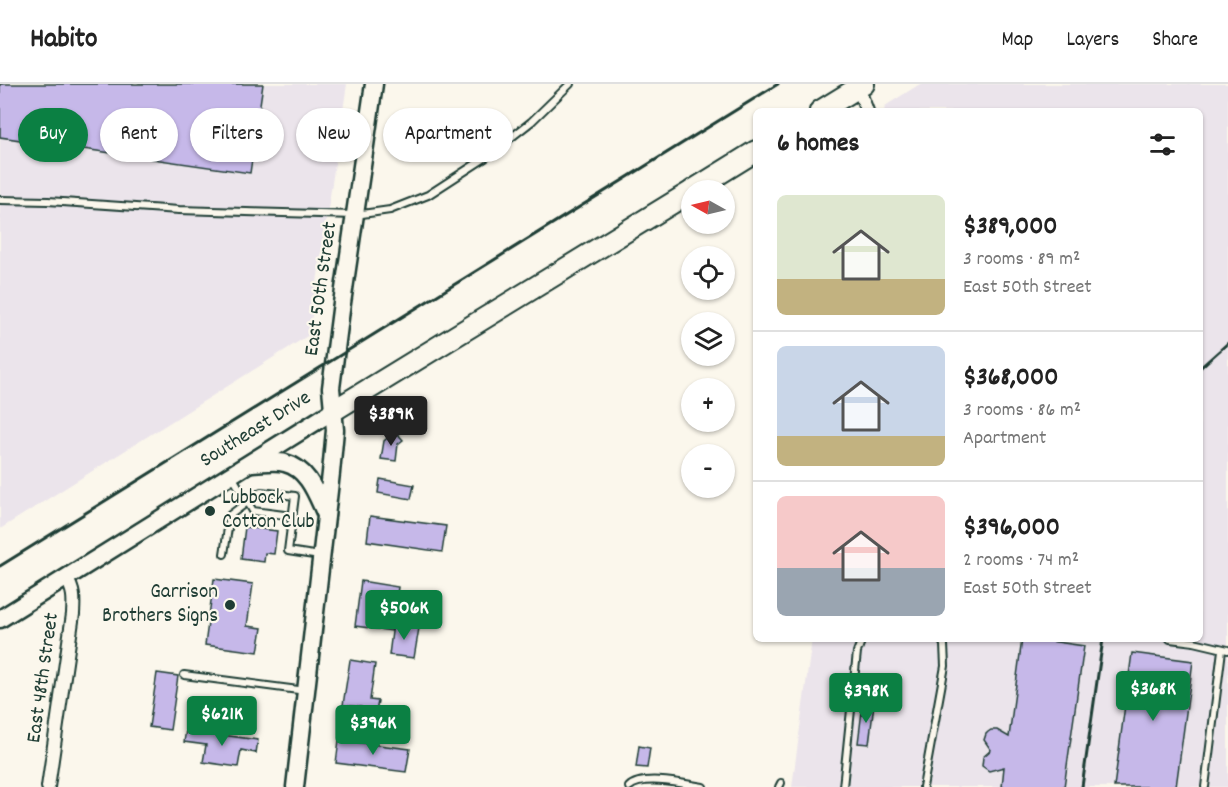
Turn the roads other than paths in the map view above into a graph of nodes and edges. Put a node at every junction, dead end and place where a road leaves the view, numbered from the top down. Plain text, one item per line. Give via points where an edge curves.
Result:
1 (374, 84) edge
2 (570, 84) edge
3 (861, 86) edge
4 (825, 108) edge
5 (866, 108) edge
6 (753, 153) edge
7 (710, 180) edge
8 (681, 198) edge
9 (0, 200) edge
10 (355, 215) junction
11 (333, 411) junction
12 (247, 464) junction
13 (231, 474) junction
14 (248, 502) junction
15 (292, 516) junction
16 (327, 517) junction
17 (224, 554) dead end
18 (322, 556) junction
19 (66, 577) junction
20 (0, 619) edge
21 (861, 642) edge
22 (942, 642) edge
23 (1194, 642) edge
24 (1225, 650) edge
25 (184, 675) dead end
26 (306, 691) junction
27 (48, 787) edge
28 (295, 787) edge
29 (629, 787) edge
30 (703, 787) edge
31 (843, 787) edge
32 (923, 787) edge
33 (1205, 787) edge

1 - 10 main road, East 50th Street
2 - 10 lane via 503,144 428,195 390,210
3 - 4 main road
3 - 5 street
6 - 7 main road, Southeast Drive
8 - 11 main road, Southeast Drive
9 - 10 lane
10 - 11 main road, East 50th Street via 331,388
11 - 12 main road, Southeast Drive
11 - 16 main road, East 50th Street via 335,430
12 - 13 main road, Southeast Drive
12 - 16 main road via 285,463 299,470
13 - 14 lane
13 - 19 main road, Southeast Drive
14 - 15 lane via 253,511
14 - 15 lane via 261,492 295,496
14 - 17 lane via 230,514
15 - 18 lane via 288,551
16 - 18 main road, East 50th Street
18 - 26 main road, East 50th Street
19 - 20 main road, Southeast Drive
19 - 27 street, East 48th Street via 73,590 73,614
21 - 31 lane
22 - 32 lane via 945,666
23 - 24 lane
24 - 33 lane
25 - 26 lane
26 - 28 main road, East 50th Street
29 - 30 lane via 653,781

